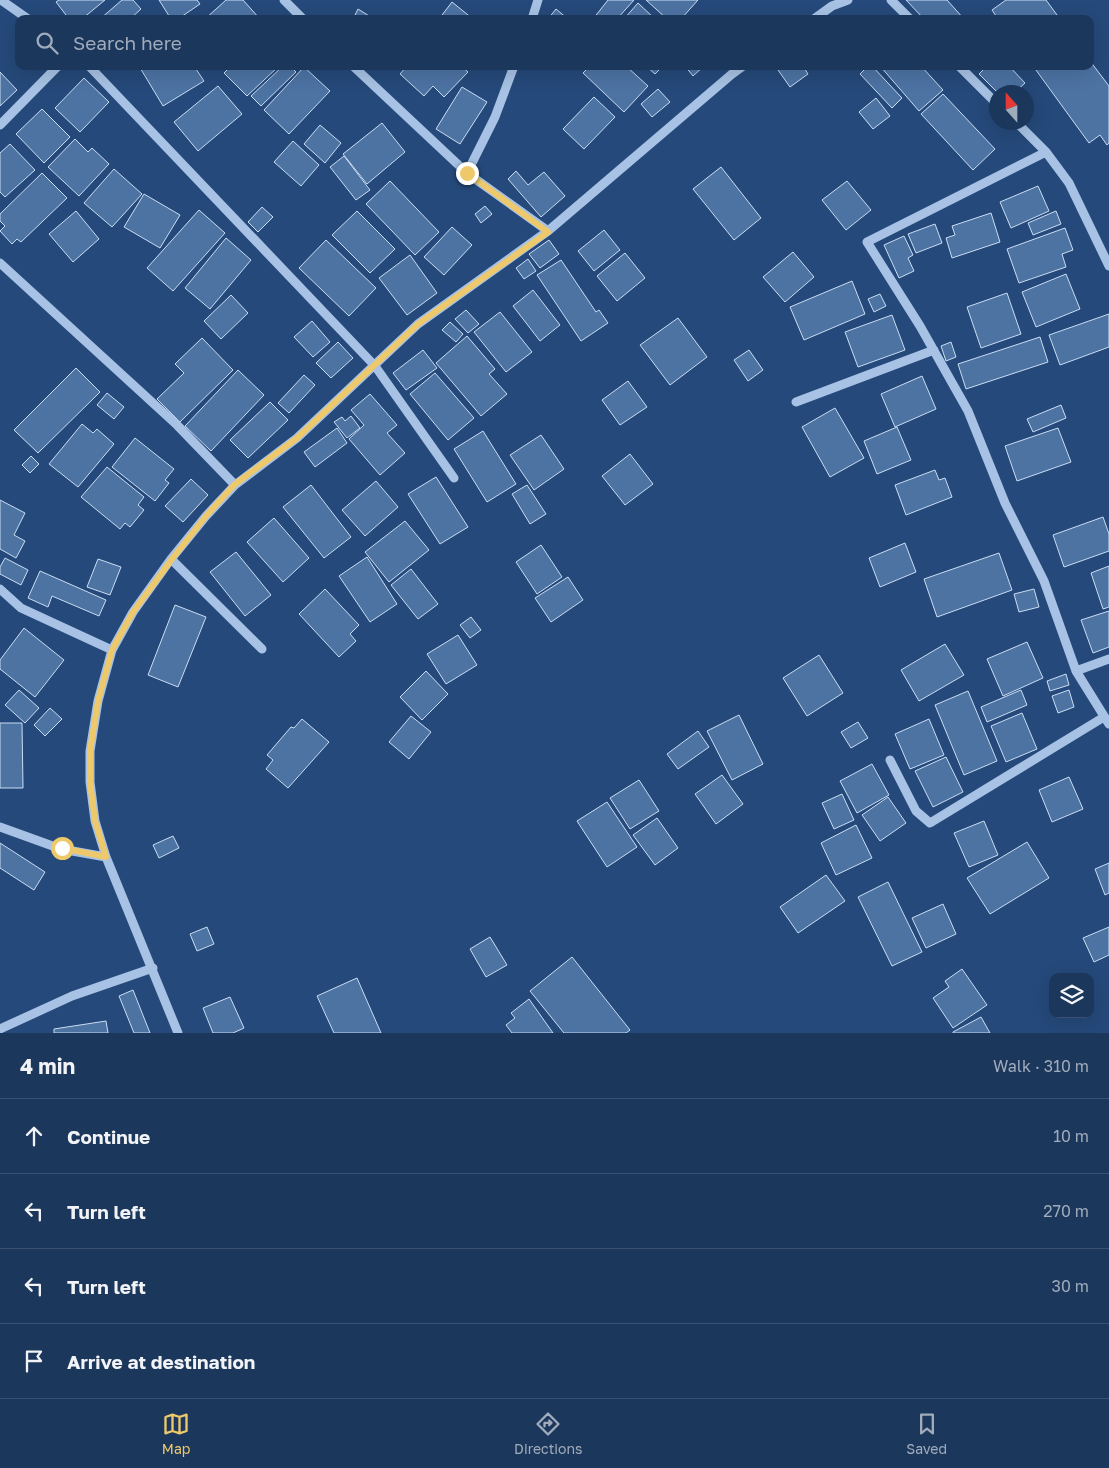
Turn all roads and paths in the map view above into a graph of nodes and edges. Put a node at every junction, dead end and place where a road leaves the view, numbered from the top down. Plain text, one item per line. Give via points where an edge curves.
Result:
1 (1, 0) edge
2 (284, 0) edge
3 (538, 0) edge
4 (848, 0) edge
5 (891, 0) edge
6 (22, 15) edge
7 (299, 15) edge
8 (533, 15) edge
9 (820, 15) edge
10 (906, 15) edge
11 (54, 70) edge
12 (93, 70) edge
13 (357, 70) edge
14 (512, 70) edge
15 (738, 70) edge
16 (963, 70) edge
17 (989, 96) edge
18 (0, 125) edge
19 (1024, 130) edge
20 (1046, 152) junction
21 (467, 173) junction
22 (548, 232) junction
23 (0, 263) edge
24 (1109, 266) edge
25 (934, 350) junction
26 (374, 366) junction
27 (796, 402) dead end
28 (454, 478) dead end
29 (234, 485) junction
30 (172, 559) junction
31 (0, 589) edge
32 (112, 650) junction
33 (262, 650) dead end
34 (1109, 659) edge
35 (1076, 671) junction
36 (1107, 720) edge
37 (890, 760) dead end
38 (0, 827) edge
39 (106, 857) junction
40 (153, 968) junction
41 (0, 1029) edge
42 (178, 1033) edge

1 - 6 street
2 - 7 street
3 - 8 street
4 - 9 street
5 - 10 street
11 - 18 street
12 - 26 street
13 - 21 street
14 - 21 street
15 - 22 street
16 - 17 street
19 - 20 street
20 - 24 street via 1069,183
20 - 25 street via 867,242
21 - 22 street
22 - 26 street via 418,324
23 - 29 street via 177,426
25 - 27 street
25 - 35 street via 968,411 1004,503 1044,581
26 - 28 street
26 - 29 street via 297,438
29 - 30 street
30 - 32 street via 133,612
30 - 33 street
31 - 32 street via 21,608
32 - 39 street via 98,701 90,751 95,821
34 - 35 street
35 - 36 street
36 - 37 street via 930,823 916,811
38 - 39 street via 62,848
39 - 40 street
40 - 41 street via 72,996
40 - 42 street

